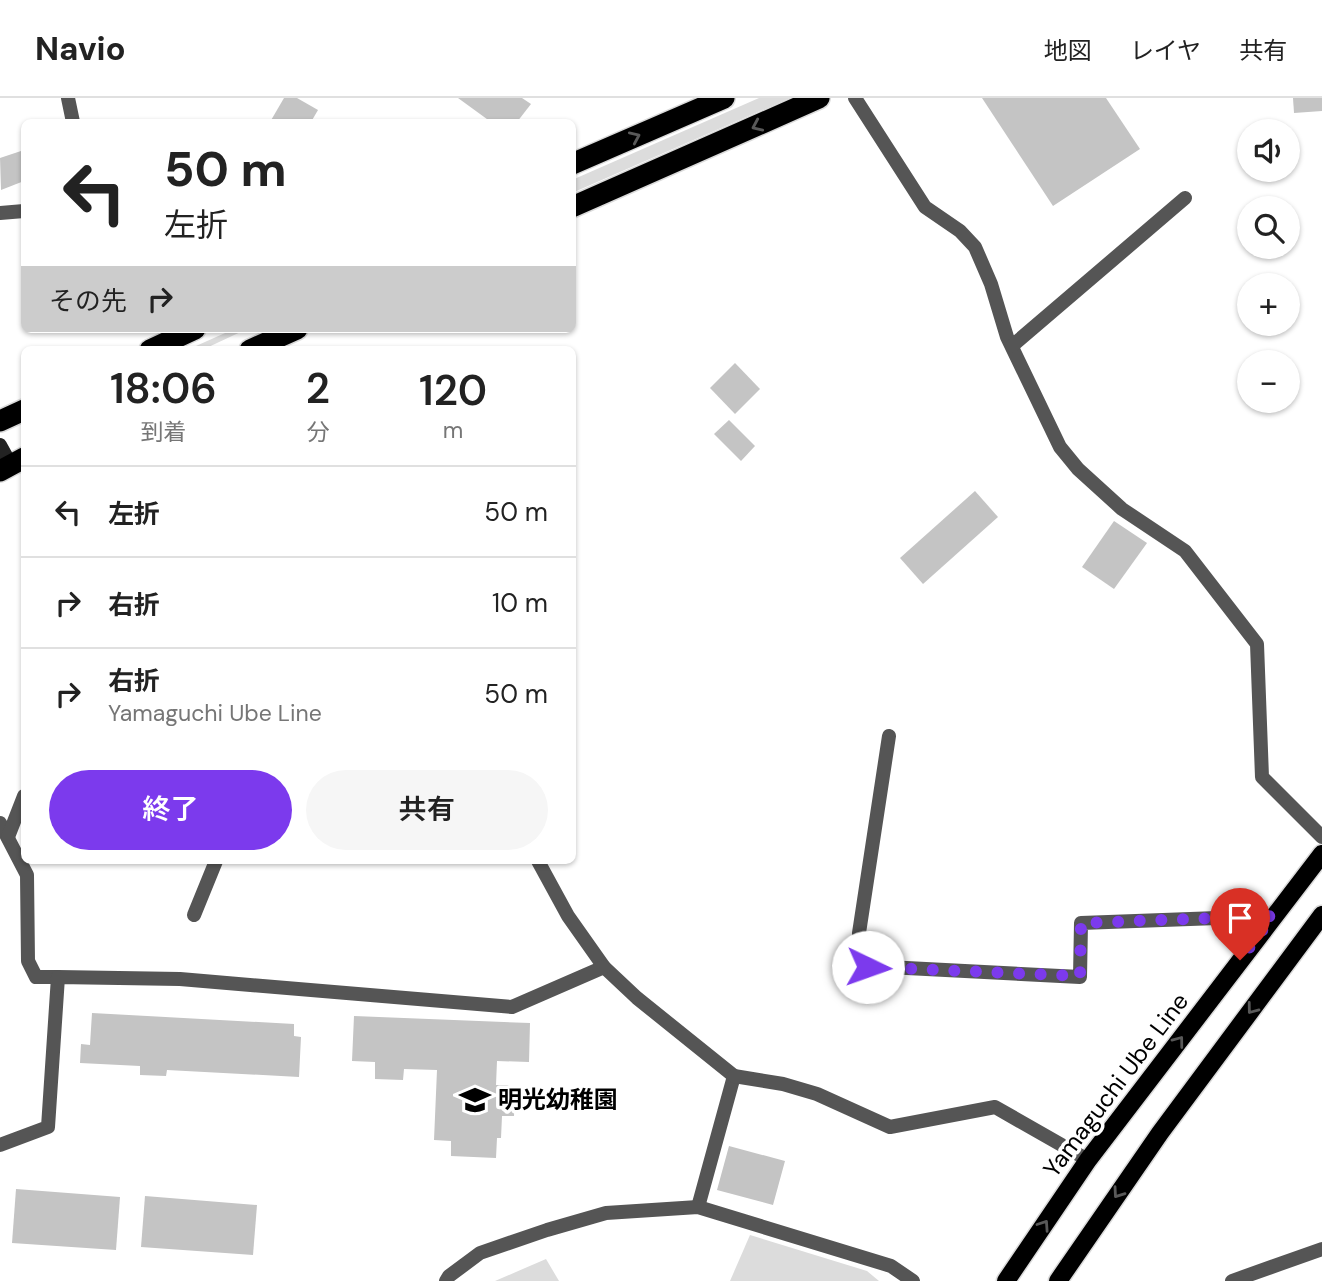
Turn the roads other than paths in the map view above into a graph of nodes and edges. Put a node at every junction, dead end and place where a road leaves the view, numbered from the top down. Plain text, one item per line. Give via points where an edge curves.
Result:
1 (68, 98) edge
2 (724, 98) edge
3 (819, 98) edge
4 (855, 98) edge
5 (72, 119) edge
6 (576, 162) edge
7 (1185, 198) dead end
8 (576, 205) edge
9 (21, 211) edge
10 (0, 214) edge
11 (186, 333) edge
12 (288, 333) edge
13 (159, 346) edge
14 (259, 346) edge
15 (1012, 346) junction
16 (21, 411) edge
17 (0, 421) edge
18 (0, 445) edge
19 (12, 465) edge
20 (889, 736) dead end
21 (21, 804) edge
22 (0, 823) edge
23 (8, 837) junction
24 (1322, 837) edge
25 (1322, 854) edge
26 (21, 863) edge
27 (22, 864) edge
28 (215, 864) edge
29 (540, 864) edge
30 (194, 915) dead end
31 (1322, 915) edge
32 (1273, 916) junction
33 (604, 967) junction
34 (58, 976) junction
35 (734, 1076) junction
36 (0, 1145) edge
37 (1088, 1160) junction
38 (698, 1207) junction
39 (1322, 1249) edge
40 (446, 1281) edge
41 (913, 1281) edge
42 (1006, 1281) edge
43 (1058, 1281) edge
44 (1232, 1281) edge

1 - 5 street
6 -> 2 highway
3 -> 8 highway
4 - 15 street via 925,207 975,247
7 - 15 street
9 - 10 street
11 - 13 highway
12 - 14 highway
15 - 24 street via 1060,447 1122,509 1185,551 1257,644 1262,777
16 - 17 highway
18 - 19 street
20 - 32 street via 859,933 868,967 1080,976 1081,923
21 - 23 street
22 - 23 street
23 - 26 street
25 - 32 main road, Yamaguchi Ube Line
27 - 34 street via 27,875 28,961 36,976
28 - 30 street
29 - 33 street via 568,916
31 -> 43 main road via 1160,1133
37 -> 32 main road, Yamaguchi Ube Line
33 - 34 street via 512,1007 180,979
33 - 35 street
34 - 36 street via 48,1127
35 - 37 street via 817,1094 890,1127 995,1107
35 - 38 street
42 -> 37 main road, Yamaguchi Ube Line
38 - 40 street via 606,1213 547,1230 480,1254
38 - 41 street via 891,1266
39 - 44 street

